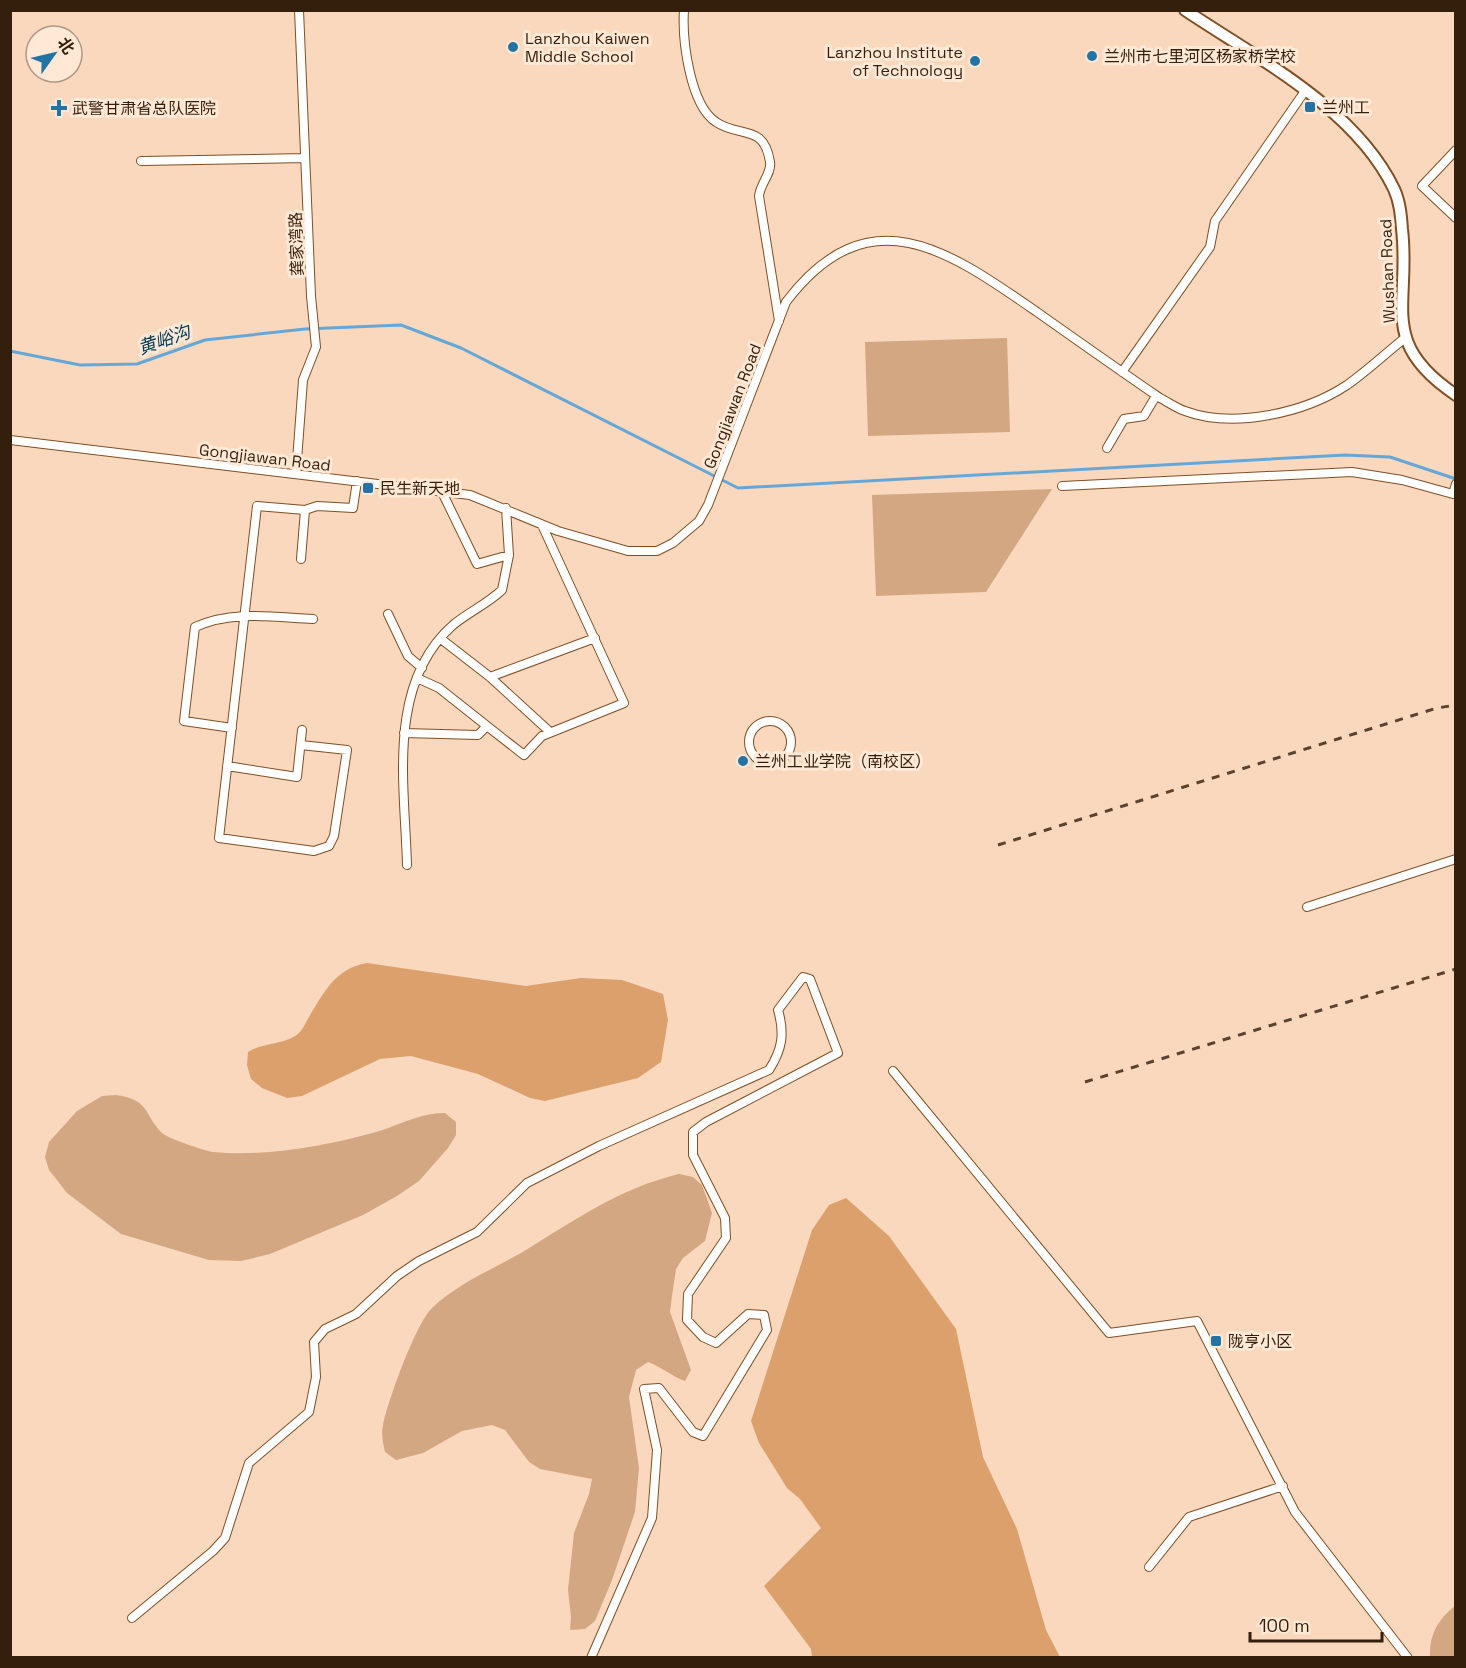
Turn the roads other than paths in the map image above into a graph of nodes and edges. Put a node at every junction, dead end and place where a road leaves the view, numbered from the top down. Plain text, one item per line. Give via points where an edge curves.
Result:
1 (299, 10) edge
2 (684, 10) edge
3 (1185, 10) edge
4 (1305, 91) junction
5 (1455, 150) edge
6 (305, 158) junction
7 (141, 161) dead end
8 (1455, 218) edge
9 (779, 322) junction
10 (1404, 338) junction
11 (1122, 372) junction
12 (1455, 394) edge
13 (1156, 396) junction
14 (10, 440) edge
15 (1107, 448) dead end
16 (296, 474) junction
17 (357, 482) junction
18 (1062, 486) dead end
19 (1454, 490) edge
20 (442, 492) junction
21 (506, 508) junction
22 (305, 510) junction
23 (542, 525) junction
24 (509, 555) junction
25 (301, 559) dead end
26 (388, 614) dead end
27 (245, 615) junction
28 (313, 619) dead end
29 (595, 638) junction
30 (441, 639) junction
31 (422, 668) junction
32 (490, 677) junction
33 (417, 678) junction
34 (488, 726) junction
35 (232, 728) junction
36 (302, 730) dead end
37 (550, 732) junction
38 (404, 733) junction
39 (751, 734) joint
40 (301, 745) junction
41 (227, 766) junction
42 (1455, 858) edge
43 (407, 865) dead end
44 (1307, 907) dead end
45 (893, 1071) dead end
46 (1283, 1486) junction
47 (1149, 1567) dead end
48 (132, 1618) dead end
49 (591, 1658) edge
50 (1408, 1658) edge

1 - 6 street, 龚家湾路
2 - 9 street via 691,79 702,106 715,122 755,134 764,143 770,159 771,168 760,184 759,196
3 - 4 main road, Wushan Road
4 - 10 main road, Wushan Road via 1356,135 1395,191 1403,236
4 - 11 street via 1215,221 1210,247
5 - 8 street via 1422,186
6 - 7 street
6 - 16 street, 龚家湾路 via 316,347 303,380
9 - 11 street, Gongjiawan Road via 786,302 801,283 831,259 877,240 900,240 952,256 984,275
9 - 23 street, Gongjiawan Road via 699,521 657,551 628,552
10 - 12 main road, Wushan Road via 1418,363
10 - 13 street, Gongjiawan Road via 1348,384 1317,402 1272,416 1234,419 1186,411
11 - 13 street, Gongjiawan Road
13 - 15 street via 1144,416 1124,419
14 - 16 street, Gongjiawan Road
16 - 17 street, Gongjiawan Road
17 - 20 street, Gongjiawan Road
17 - 22 street via 353,508 316,506
18 - 19 street via 1352,472
20 - 21 street, Gongjiawan Road via 470,495
20 - 24 street via 477,564
21 - 23 street, Gongjiawan Road
21 - 24 street
22 - 25 street
22 - 27 street via 256,506
23 - 29 street
24 - 30 street via 502,590 453,625
26 - 31 street via 408,656
27 - 28 street
27 - 35 street
27 - 35 street via 209,620 195,627 184,721
29 - 32 street
29 - 37 street via 624,703
30 - 31 street
30 - 32 street
31 - 33 street
32 - 37 street
33 - 34 street via 440,688
33 - 38 street
34 - 37 street via 524,755
34 - 38 street via 478,735
35 - 41 street
36 - 40 street
38 - 43 street
39 - 39 street via 751,750 762,761 778,761 790,750 790,734 778,723 762,723
40 - 41 street via 297,777
40 - 41 street via 347,750 334,836 329,846 320,851 219,838
42 - 44 street
45 - 46 street via 1109,1333 1197,1321
46 - 47 street via 1189,1517
46 - 50 street via 1295,1512
48 - 49 street via 225,1538 249,1463 309,1412 316,1377 314,1342 325,1329 356,1314 418,1261 477,1232 527,1183 768,1070 781,1052 778,1010 803,977 810,979 838,1053 693,1132 693,1155 725,1218 726,1238 688,1294 687,1320 703,1337 716,1343 748,1314 764,1315 767,1330 703,1436 693,1432 659,1388 644,1389 657,1450 652,1518

